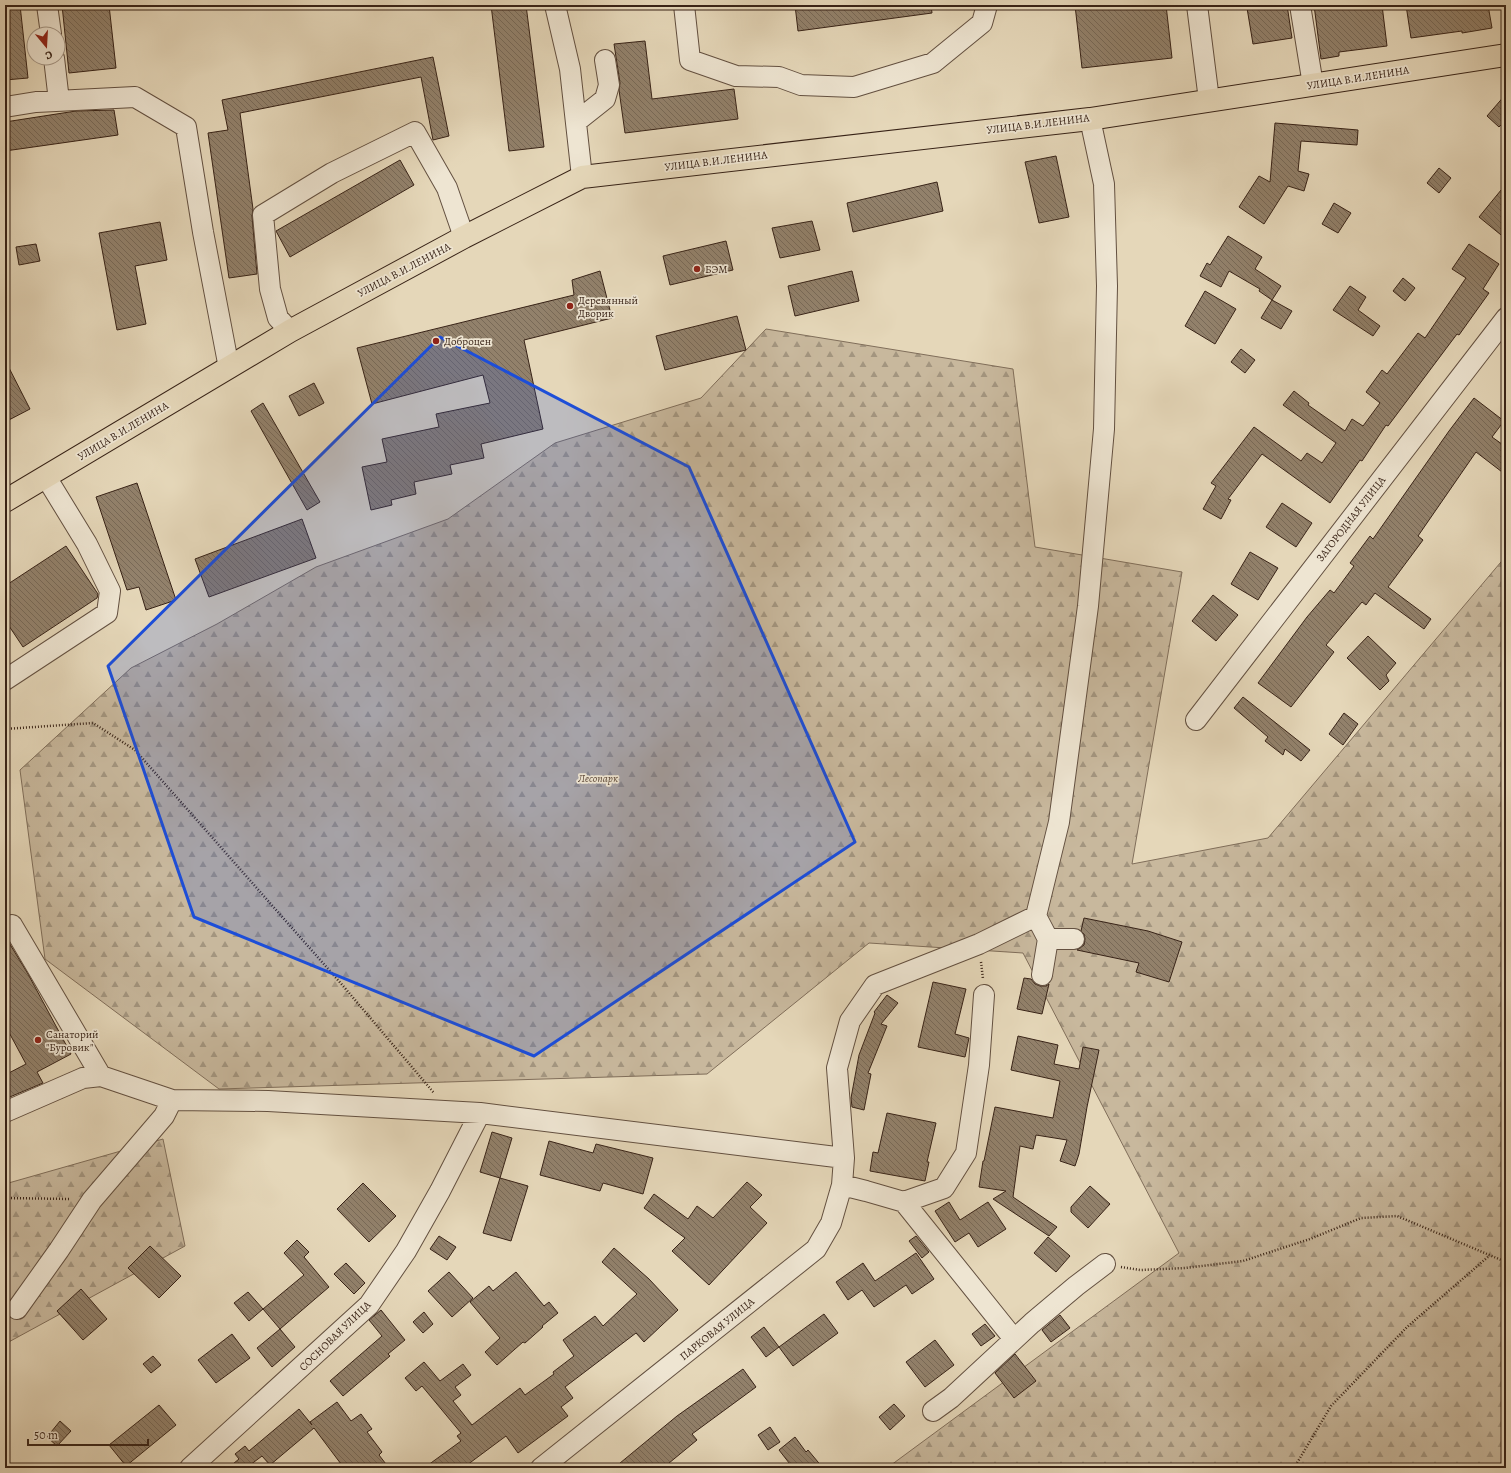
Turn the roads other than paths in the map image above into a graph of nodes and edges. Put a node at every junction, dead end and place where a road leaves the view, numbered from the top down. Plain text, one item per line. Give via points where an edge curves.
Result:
1 (47, 5) edge
2 (554, 5) edge
3 (684, 5) edge
4 (987, 5) edge
5 (1197, 5) edge
6 (1300, 5) edge
7 (50, 26) edge
8 (1506, 55) edge
9 (605, 60) dead end
10 (55, 66) edge
11 (1313, 85) junction
12 (1209, 100) junction
13 (59, 101) junction
14 (5, 108) edge
15 (1090, 118) junction
16 (576, 122) junction
17 (582, 177) junction
18 (464, 237) junction
19 (1506, 318) edge
20 (290, 331) junction
21 (228, 368) junction
22 (46, 477) junction
23 (5, 502) edge
24 (5, 680) edge
25 (1196, 720) dead end
26 (1036, 916) junction
27 (5, 930) edge
28 (1048, 939) junction
29 (1074, 939) dead end
30 (1042, 975) dead end
31 (984, 995) road end
32 (101, 1076) junction
33 (172, 1100) junction
34 (5, 1112) edge
35 (480, 1113) junction
36 (844, 1158) junction
37 (842, 1185) junction
38 (904, 1202) junction
39 (1105, 1264) road end
40 (17, 1309) dead end
41 (1014, 1339) junction
42 (933, 1411) dead end
43 (190, 1468) edge
44 (541, 1468) edge

1 - 7 street
2 - 16 street via 570,69
3 - 4 street via 690,60 736,76 779,77 800,85 854,87 933,63 982,23
5 - 12 street
6 - 11 street
8 - 11 main road, УЛИЦА В.И.ЛЕНИНА
9 - 16 street via 609,84 606,99
10 - 13 street
11 - 12 main road, УЛИЦА В.И.ЛЕНИНА
12 - 15 main road, УЛИЦА В.И.ЛЕНИНА
13 - 14 street
13 - 21 street via 135,97 186,127
15 - 17 main road, УЛИЦА В.И.ЛЕНИНА
15 - 26 street via 1104,184 1107,286 1104,429 1088,606 1059,822
16 - 17 street
17 - 18 main road, УЛИЦА В.И.ЛЕНИНА
18 - 20 main road, УЛИЦА В.И.ЛЕНИНА
18 - 20 street via 447,188 416,132 332,173 263,215 270,289 278,318
19 - 25 street, ЗАГОРОДНАЯ УЛИЦА
20 - 21 main road, УЛИЦА В.И.ЛЕНИНА
21 - 22 main road, УЛИЦА В.И.ЛЕНИНА
22 - 23 main road, УЛИЦА В.И.ЛЕНИНА
22 - 24 street via 87,544 110,591 107,613
26 - 28 street
26 - 36 street, ПАРКОВАЯ УЛИЦА via 979,944 875,985 850,1021 837,1068
27 - 32 street via 12,925
28 - 29 street
28 - 30 street
31 - 38 street via 979,1066 966,1154 944,1188
32 - 33 street
32 - 34 street via 83,1078
33 - 35 street via 268,1101
33 - 40 street via 164,1116 92,1200
35 - 36 street
35 - 43 street, СОСНОВАЯ УЛИЦА via 406,1251 369,1305
36 - 37 street, ПАРКОВАЯ УЛИЦА
37 - 38 street
37 - 44 street, ПАРКОВАЯ УЛИЦА via 831,1223 816,1249
38 - 41 street
39 - 41 street
41 - 42 street via 951,1398

